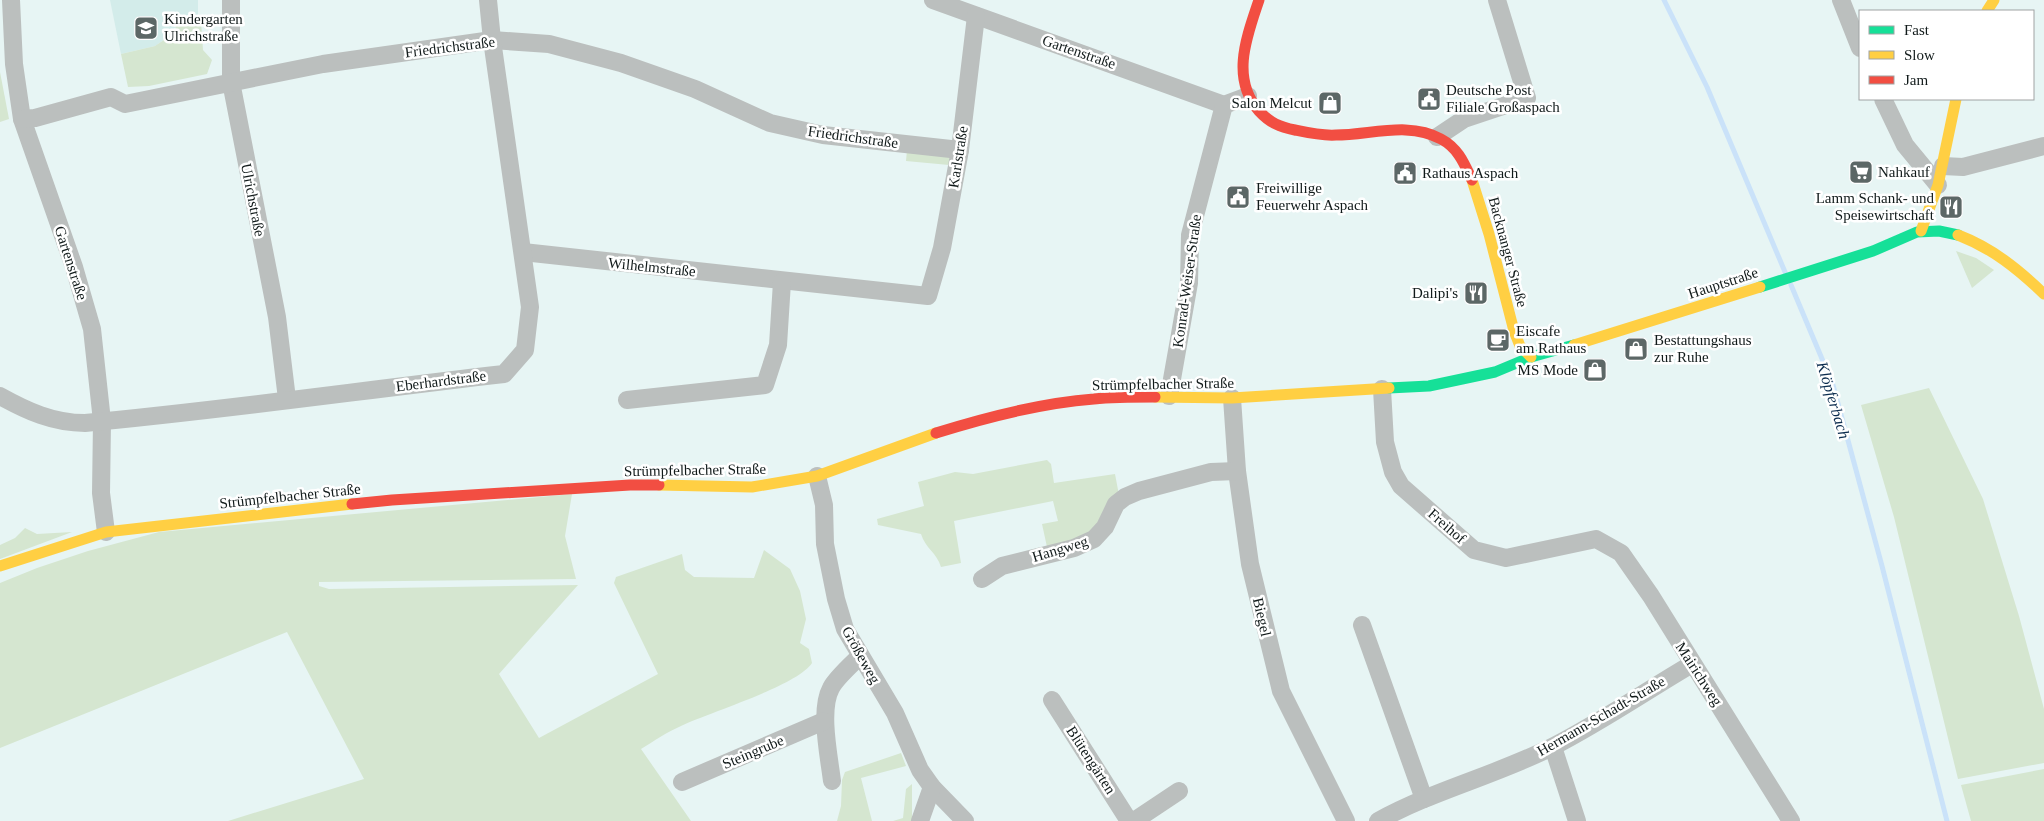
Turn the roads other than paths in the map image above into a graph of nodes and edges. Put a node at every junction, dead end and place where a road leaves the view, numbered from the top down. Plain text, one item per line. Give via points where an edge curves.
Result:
1 (11, 0) edge
2 (231, 0) edge
3 (488, 0) edge
4 (933, 0) edge
5 (1259, 0) edge
6 (1497, 0) edge
7 (1841, 0) edge
8 (976, 16) junction
9 (492, 40) junction
10 (1859, 45) edge
11 (7, 61) edge
12 (231, 82) junction
13 (1248, 96) junction
14 (1883, 100) edge
15 (1956, 100) edge
16 (1224, 104) junction
17 (22, 119) junction
18 (1437, 137) junction
19 (2044, 146) edge
20 (960, 150) junction
21 (1942, 166) junction
22 (1938, 185) junction
23 (1921, 231) junction
24 (523, 252) junction
25 (782, 282) junction
26 (2044, 294) edge
27 (928, 296) joint
28 (1531, 357) junction
29 (1382, 389) junction
30 (0, 396) edge
31 (1169, 396) junction
32 (1232, 398) junction
33 (287, 399) junction
34 (627, 400) dead end
35 (102, 421) junction
36 (1237, 471) junction
37 (817, 476) junction
38 (106, 532) junction
39 (1596, 539) joint
40 (0, 566) edge
41 (982, 579) dead end
42 (1362, 624) dead end
43 (860, 656) junction
44 (1692, 664) junction
45 (1052, 700) dead end
46 (824, 721) junction
47 (1553, 746) junction
48 (832, 781) dead end
49 (682, 782) dead end
50 (932, 787) junction
51 (1179, 791) dead end
52 (1424, 799) junction
53 (1410, 814) edge
54 (920, 821) edge
55 (965, 821) edge
56 (1129, 821) edge
57 (1134, 821) edge
58 (1346, 821) edge
59 (1378, 821) edge
60 (1577, 821) edge
61 (1791, 821) edge

1 - 11 street, Gartenstraße
2 - 12 street, Ulrichstraße
3 - 9 street, Eberhardstraße
4 - 8 street, Gartenstraße
5 - 13 street, Backnanger Straße via 1243,50 1242,65
6 - 18 street via 1527,98 1464,119
7 - 10 street
8 - 16 street, Gartenstraße
8 - 20 street, Karlstraße
9 - 12 street, Friedrichstraße via 323,64
9 - 20 street, Friedrichstraße via 550,44 621,62 695,89 770,123 823,135
9 - 24 street, Eberhardstraße
11 - 17 street, Gartenstraße
12 - 17 street, Friedrichstraße via 125,104 111,97
12 - 33 street, Ulrichstraße via 276,318
13 - 16 street
13 - 18 street, Backnanger Straße via 1276,126 1297,131 1321,135 1393,130
14 - 22 street via 1905,145
15 - 21 street
16 - 31 street, Konrad-Weiser-Straße via 1190,235 1189,283
17 - 35 street, Gartenstraße via 74,267 92,329
18 - 28 street, Backnanger Straße via 1456,150 1468,168 1514,331 1520,346
19 - 21 street via 1963,167
20 - 27 street, Karlstraße via 942,248
21 - 22 street
22 - 23 street
23 - 26 street via 1942,231 1993,252 2021,270
23 - 28 street, Hauptstraße via 1884,247 1777,282
24 - 25 street, Wilhelmstraße
24 - 33 street, Eberhardstraße via 530,307 525,350 504,374
25 - 27 street, Wilhelmstraße
25 - 34 street via 778,345 766,385
28 - 29 street, Strümpfelbacher Straße via 1495,372 1459,380
29 - 32 street, Strümpfelbacher Straße
29 - 39 street, Freihof via 1385,442 1393,472 1401,486 1474,550 1506,558
30 - 35 street, Eberhardstraße via 22,409 59,421
31 - 32 street, Strümpfelbacher Straße
31 - 37 street, Strümpfelbacher Straße via 1093,399 980,419
32 - 36 street, Biegel
33 - 35 street, Eberhardstraße
35 - 38 street, Gartenstraße via 102,493
36 - 41 street, Hangweg via 1211,472 1138,491 1116,504 1105,527 1094,540 1002,566
36 - 58 street, Biegel via 1250,564 1281,691
37 - 38 street, Strümpfelbacher Straße via 752,487 630,485 392,500
37 - 43 street, Größeweg via 836,599 845,629
38 - 40 street, Strümpfelbacher Straße
39 - 44 street, Mairichweg via 1622,554
42 - 52 street
43 - 46 street via 831,688
43 - 50 street, Größeweg via 895,713 920,770
44 - 47 street, Hermann-Schadt-Straße
44 - 61 street, Mairichweg
45 - 56 street, Blütengärten
46 - 48 street
46 - 49 street, Steingrube
47 - 52 street, Hermann-Schadt-Straße via 1480,779
47 - 60 street
50 - 54 street
50 - 55 street, Größeweg
51 - 57 street
52 - 53 street, Hermann-Schadt-Straße
53 - 59 street, Hermann-Schadt-Straße

